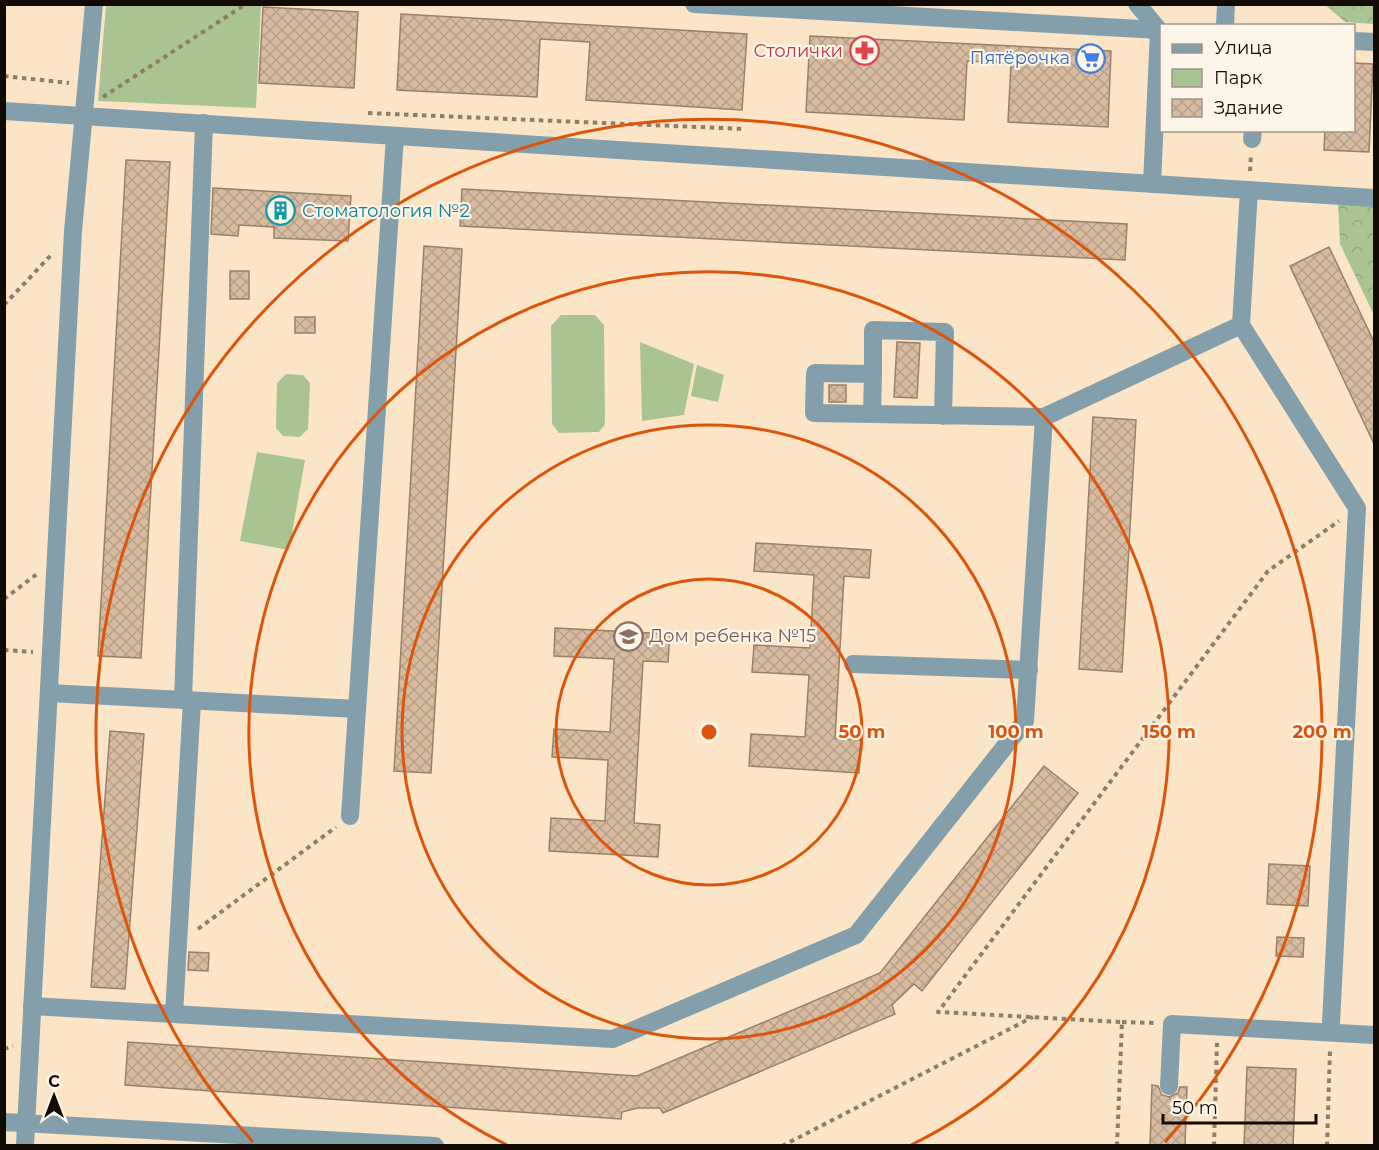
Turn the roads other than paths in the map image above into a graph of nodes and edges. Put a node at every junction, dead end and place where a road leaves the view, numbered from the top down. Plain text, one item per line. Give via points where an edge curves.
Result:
1 (94, 4) edge
2 (694, 4) edge
3 (1137, 4) edge
4 (1226, 4) edge
5 (1225, 24) edge
6 (1159, 30) junction
7 (1355, 41) edge
8 (1374, 42) edge
9 (4, 111) edge
10 (84, 116) junction
11 (204, 123) junction
12 (395, 136) junction
13 (1152, 184) junction
14 (1249, 190) junction
15 (1374, 198) edge
16 (1241, 325) junction
17 (873, 374) junction
18 (872, 414) junction
19 (943, 416) junction
20 (1044, 417) junction
21 (853, 664) dead end
22 (1029, 670) junction
23 (49, 693) junction
24 (187, 700) junction
25 (357, 709) junction
26 (350, 816) road end
27 (32, 1006) junction
28 (174, 1014) junction
29 (1331, 1028) junction
30 (1374, 1035) edge
31 (1169, 1086) dead end
32 (4, 1122) edge
33 (26, 1123) junction
34 (25, 1146) edge
35 (435, 1146) edge

1 - 10 lane via 93,87
2 - 6 lane
3 - 6 lane
4 - 5 lane
6 - 13 lane
7 - 8 lane
9 - 10 lane
10 - 11 lane
10 - 23 lane via 73,231
11 - 12 lane
11 - 24 lane
12 - 13 lane
12 - 25 lane
13 - 14 lane
14 - 15 lane
14 - 16 lane
16 - 20 lane
16 - 29 lane via 1357,508
17 - 18 lane
17 - 18 lane via 815,373 814,413
17 - 19 lane via 873,330 945,332
18 - 19 lane
19 - 20 lane
20 - 22 lane
21 - 22 lane
22 - 28 lane via 1025,721 856,935 613,1039
23 - 24 lane
23 - 27 lane
24 - 25 lane
24 - 28 lane
25 - 26 lane
27 - 28 lane
27 - 33 lane
29 - 30 lane
29 - 31 lane via 1172,1024
32 - 33 lane
33 - 34 lane
33 - 35 lane

